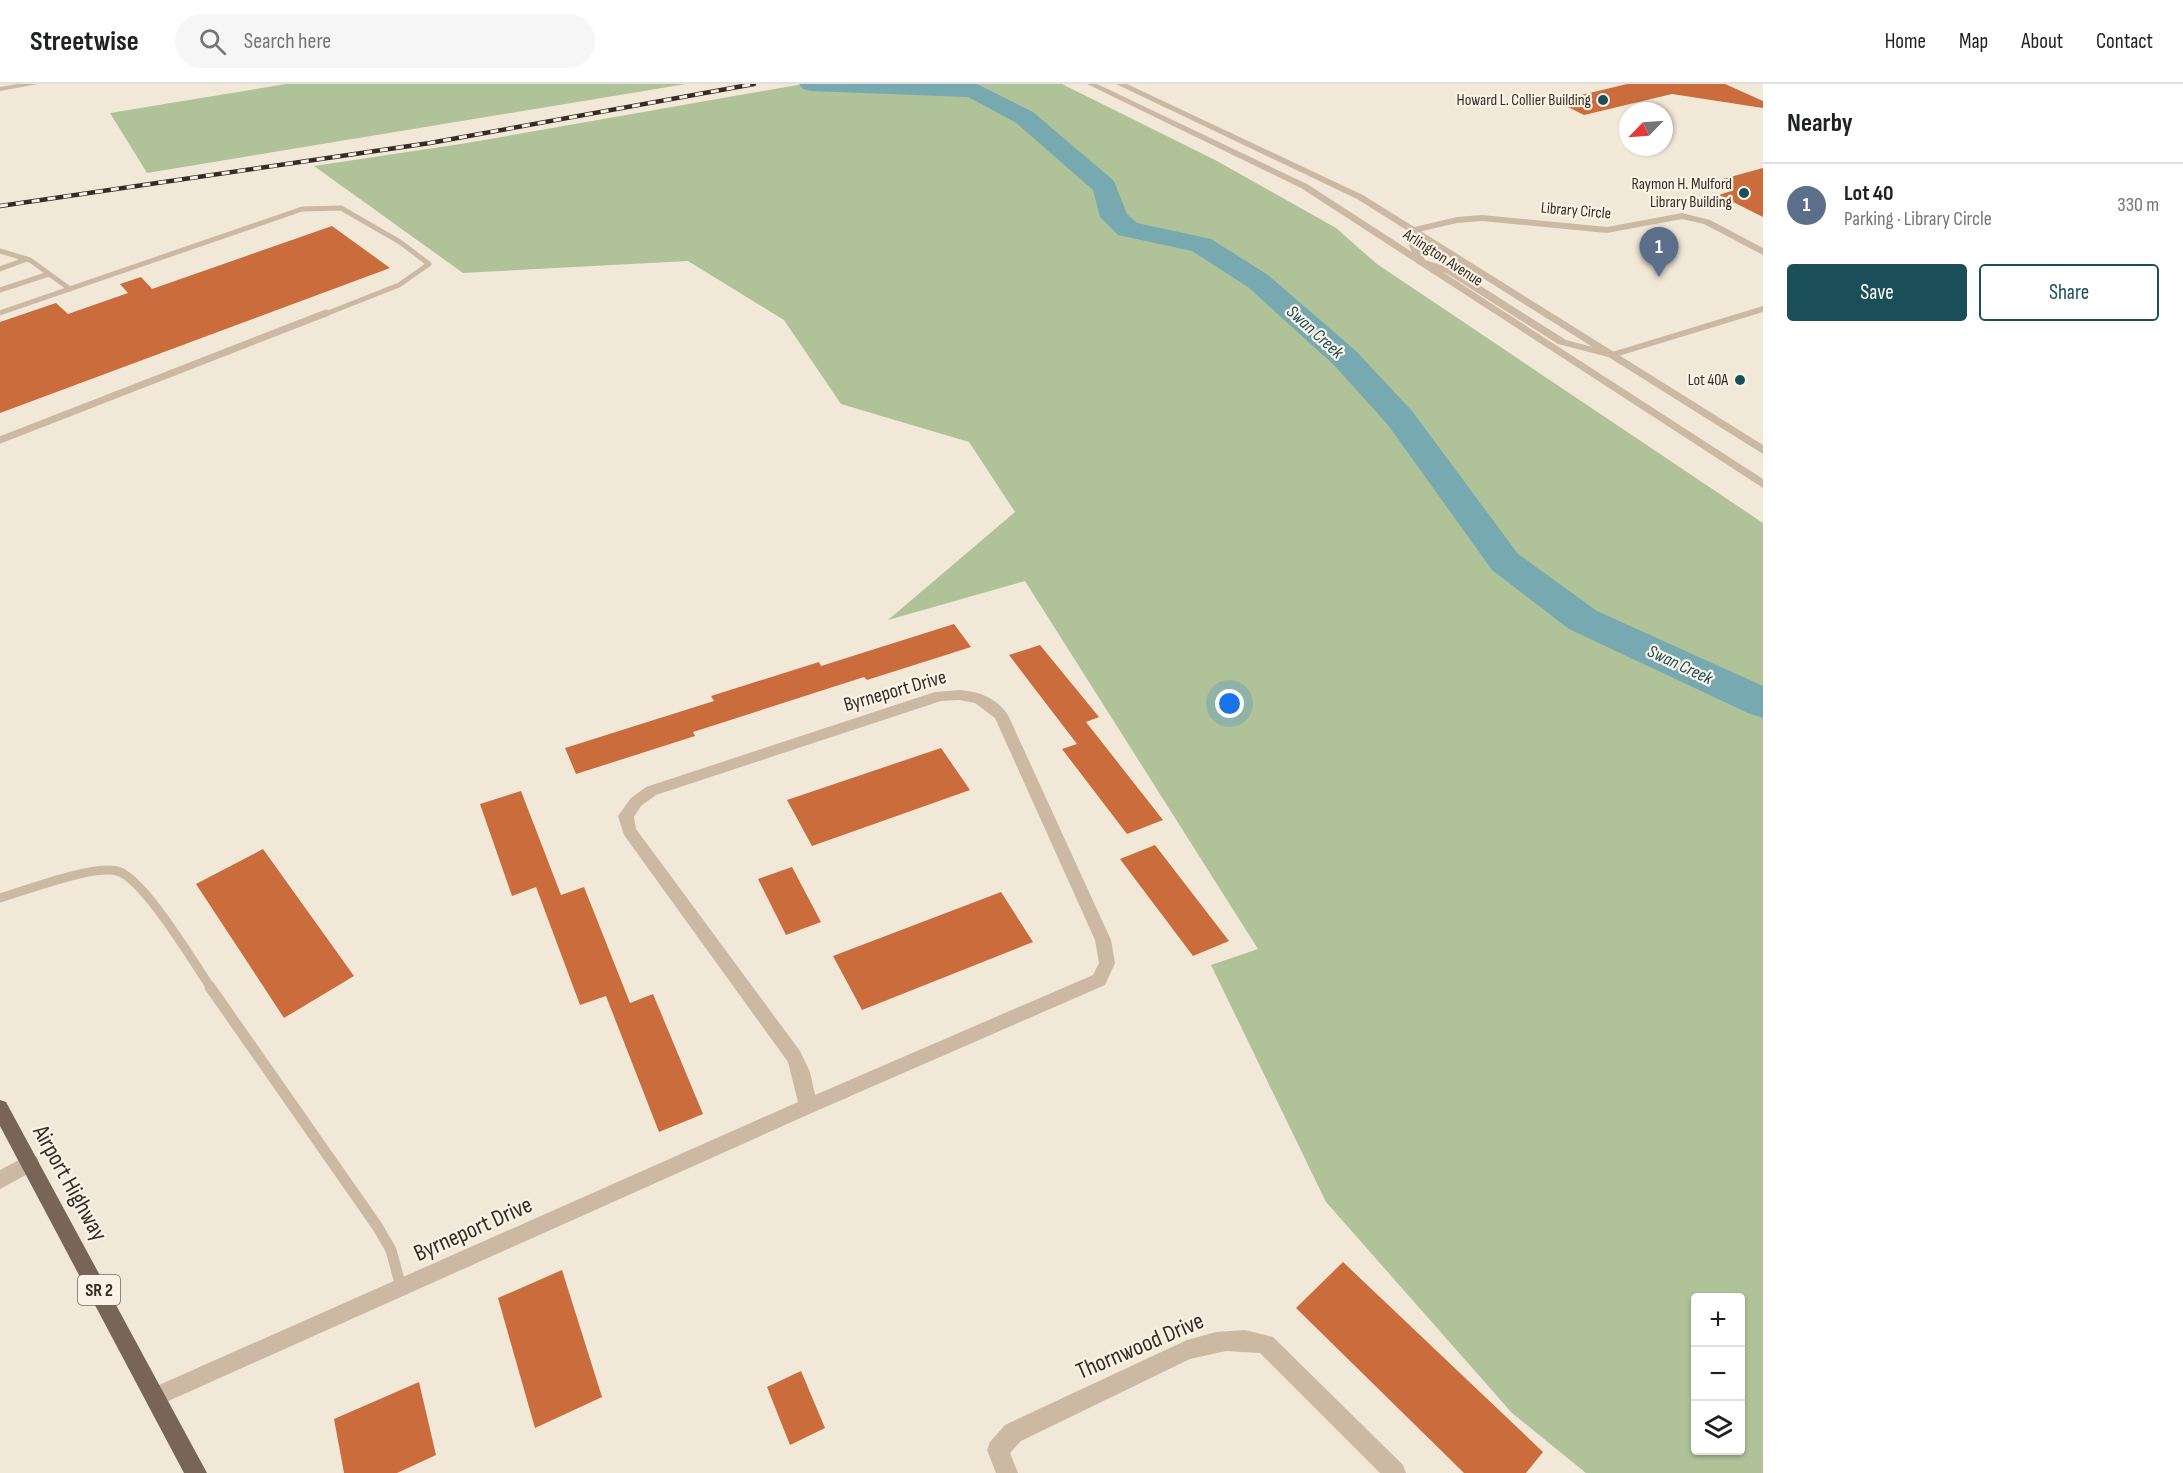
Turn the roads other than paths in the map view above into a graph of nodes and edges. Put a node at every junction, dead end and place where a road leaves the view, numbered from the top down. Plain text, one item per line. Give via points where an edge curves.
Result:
1 (34, 84) edge
2 (1091, 84) edge
3 (1120, 84) edge
4 (0, 89) edge
5 (1413, 230) junction
6 (0, 251) edge
7 (1763, 252) edge
8 (27, 259) junction
9 (1421, 262) junction
10 (0, 269) edge
11 (49, 274) junction
12 (70, 289) junction
13 (0, 290) edge
14 (1763, 309) edge
15 (0, 313) edge
16 (1612, 355) junction
17 (0, 441) edge
18 (1763, 450) edge
19 (1763, 484) edge
20 (0, 898) edge
21 (808, 1106) junction
22 (0, 1108) edge
23 (30, 1163) junction
24 (0, 1180) edge
25 (401, 1287) junction
26 (157, 1396) junction
27 (196, 1473) edge
28 (1007, 1473) edge
29 (1395, 1473) edge

1 - 4 street
2 - 9 street, Arlington Avenue via 1304,186
3 - 5 street, Arlington Avenue via 1336,183
5 - 7 street, Library Circle via 1482,218 1607,230 1682,216 1707,222
5 - 9 street
5 - 16 street, Arlington Avenue
6 - 8 lane
8 - 10 lane
8 - 11 lane
9 - 16 street via 1450,271 1562,342
9 - 19 street, Arlington Avenue
11 - 12 lane
11 - 13 lane
12 - 15 lane
12 - 17 lane via 302,209 340,208 400,242 429,264 399,285
14 - 16 street
16 - 18 street, Arlington Avenue
20 - 25 lane via 87,873 117,871 139,884 377,1226 391,1250
21 - 21 street, Byrneport Drive via 1083,989 1099,980 1107,963 1104,940 1001,715 987,701 963,693 940,696 651,791 626,816 629,831 794,1057
21 - 25 street, Byrneport Drive
22 - 23 main road, Airport Highway / SR 2
23 - 24 street
23 - 26 main road, Airport Highway / SR 2
25 - 26 street, Byrneport Drive
26 - 27 main road, Airport Highway / SR 2
28 - 29 street, Thornwood Drive via 998,1450 1013,1433 1186,1350 1216,1340 1247,1339 1266,1344

